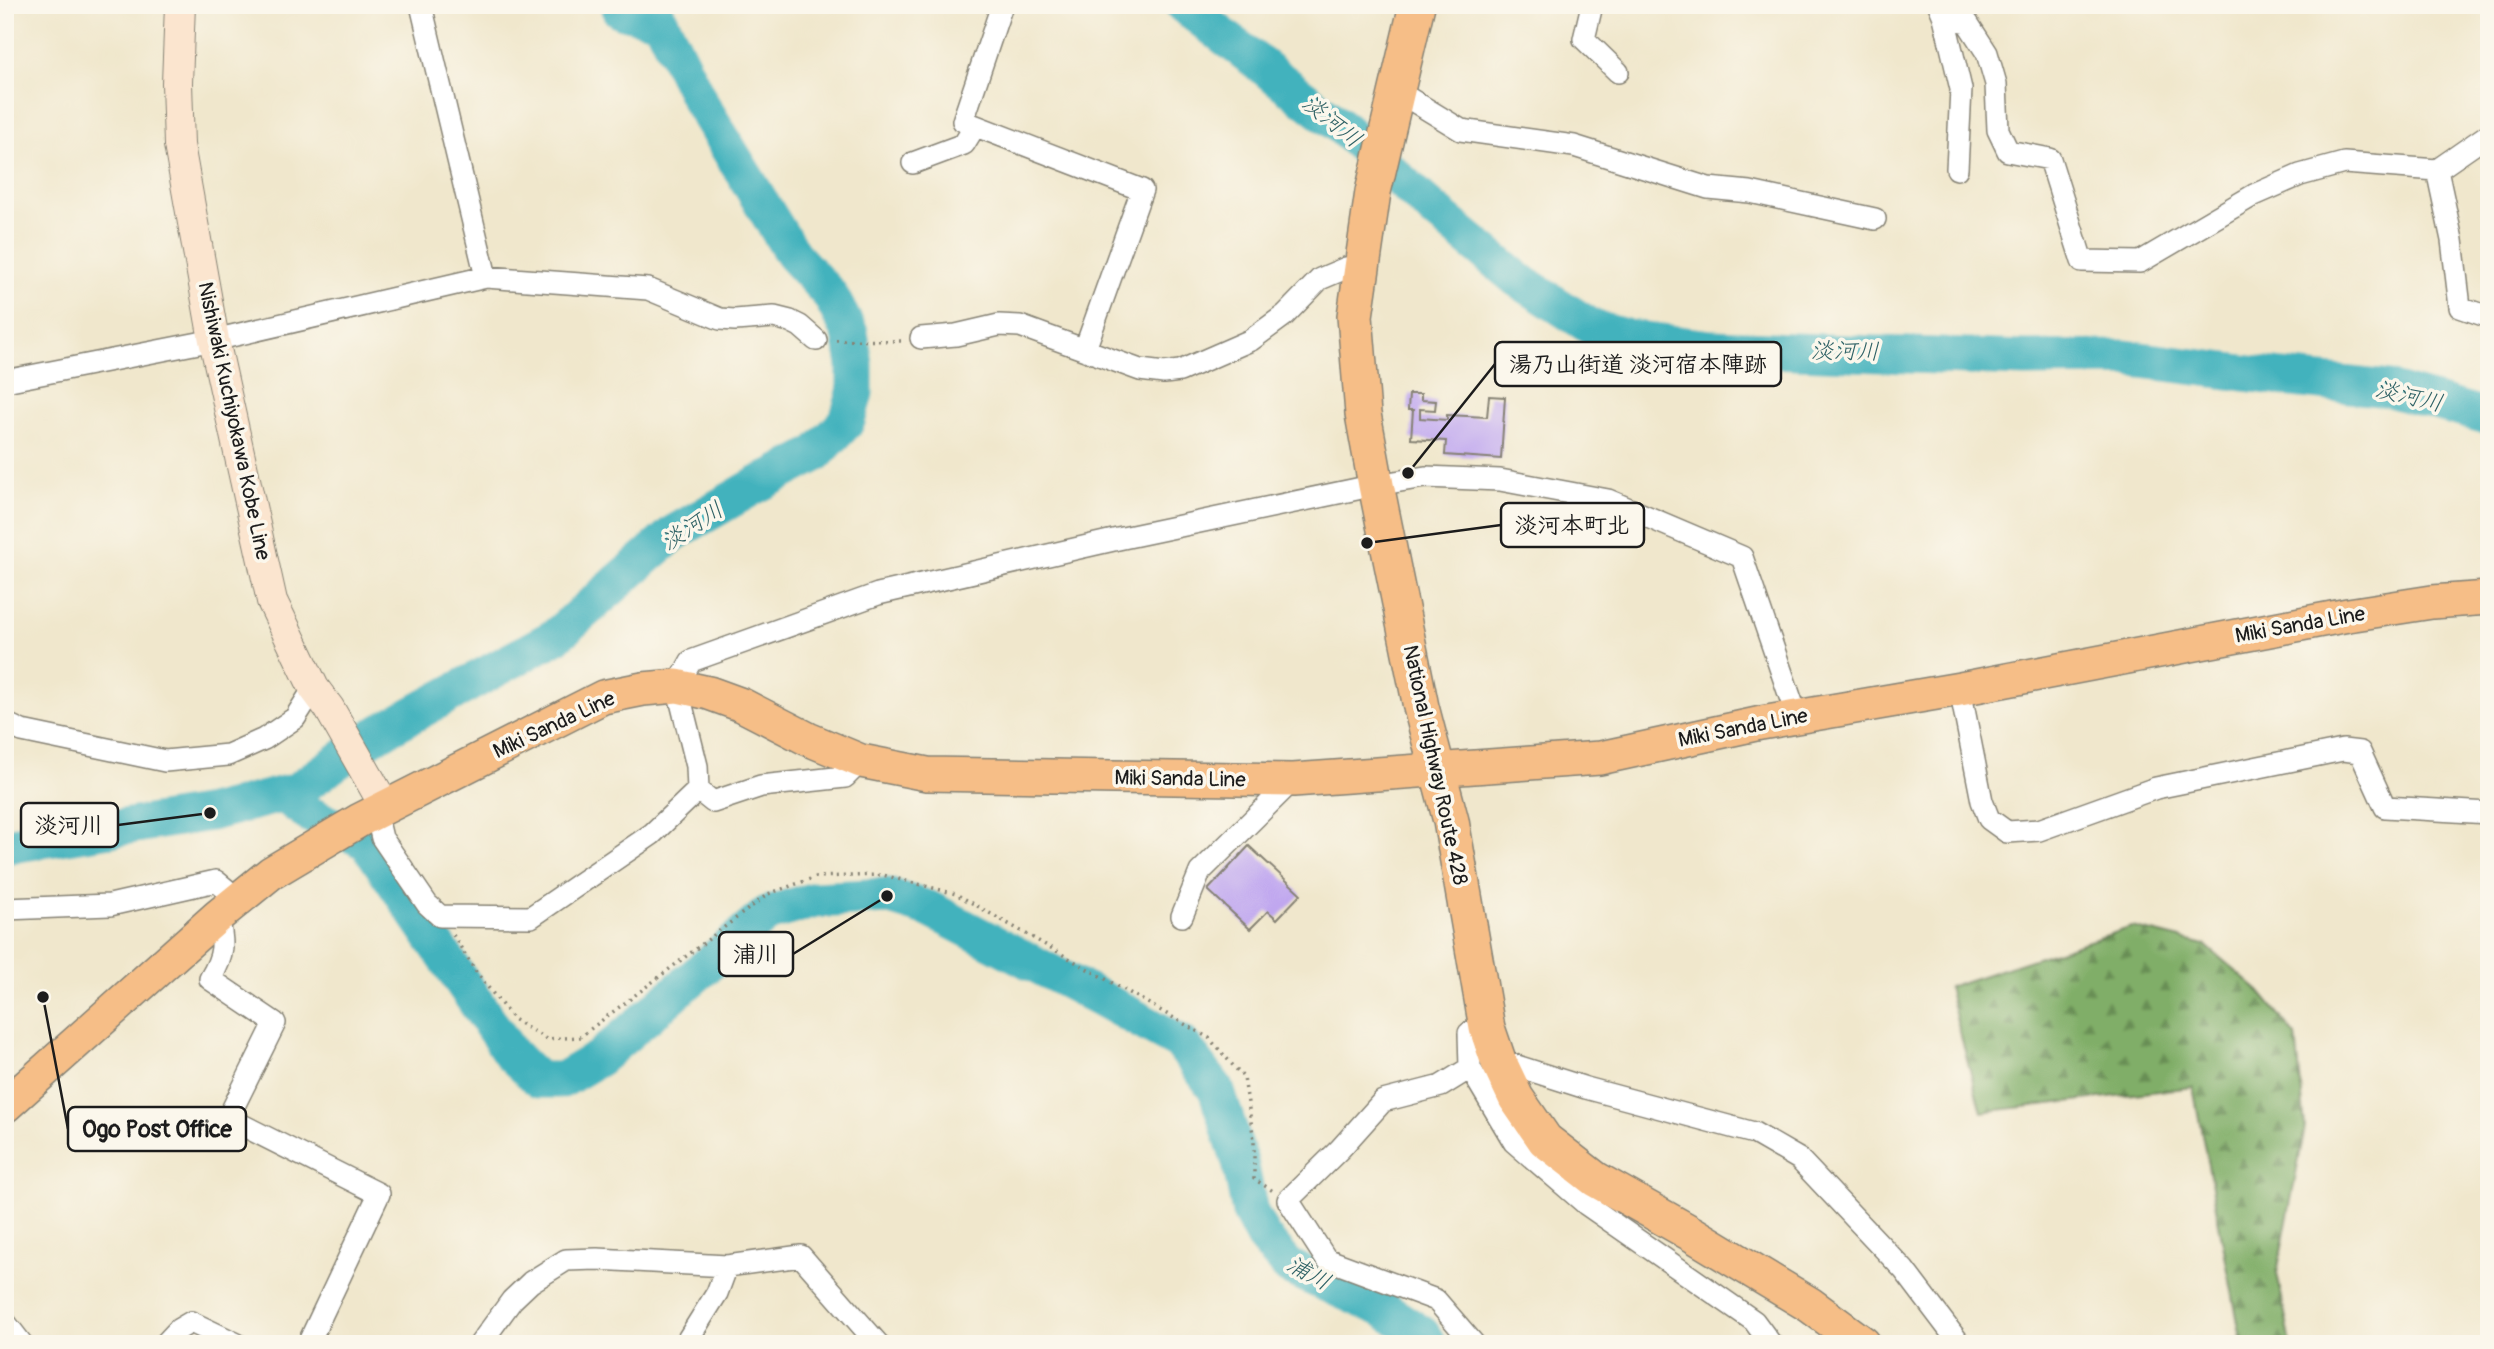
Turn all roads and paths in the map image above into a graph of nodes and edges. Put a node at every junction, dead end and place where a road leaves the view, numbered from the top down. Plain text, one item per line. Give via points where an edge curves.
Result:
1 (180, 5) edge
2 (421, 5) edge
3 (1002, 5) edge
4 (1417, 5) edge
5 (1592, 5) edge
6 (1941, 11) edge
7 (1618, 72) dead end
8 (1396, 96) junction
9 (975, 126) junction
10 (2489, 134) edge
11 (913, 163) dead end
12 (1958, 169) dead end
13 (2437, 170) junction
14 (1875, 219) dead end
15 (1362, 267) junction
16 (486, 277) junction
17 (2489, 317) edge
18 (921, 338) joint
19 (214, 340) junction
20 (816, 340) joint
21 (1085, 348) junction
22 (5, 381) edge
23 (1376, 485) junction
24 (2489, 598) edge
25 (677, 686) junction
26 (1960, 689) junction
27 (322, 698) junction
28 (1797, 717) junction
29 (5, 723) edge
30 (861, 761) junction
31 (1436, 769) junction
32 (1293, 780) junction
33 (698, 790) junction
34 (374, 808) junction
35 (2489, 813) edge
36 (229, 908) junction
37 (5, 909) edge
38 (440, 916) junction
39 (1182, 916) dead end
40 (1485, 1052) junction
41 (5, 1106) edge
42 (1288, 1200) junction
43 (727, 1266) junction
44 (5, 1322) edge
45 (22, 1344) edge
46 (165, 1344) edge
47 (237, 1344) edge
48 (308, 1344) edge
49 (480, 1344) edge
50 (685, 1344) edge
51 (878, 1344) edge
52 (1474, 1344) edge
53 (1771, 1344) edge
54 (1863, 1344) edge
55 (1960, 1344) edge

1 - 19 main road, Nishiwaki Kuchiyokawa Kobe Line via 179,145
2 - 16 street
3 - 9 street via 963,121
4 - 8 highway, National Highway Route 428
5 - 7 street via 1584,40
6 - 12 street via 1961,89
6 - 13 street via 1967,22 1987,53 1996,84 1998,130 2008,151 2050,159 2082,261 2140,262 2254,195 2344,163
8 - 14 street via 1461,130 1574,146 1708,188 1750,192
8 - 15 highway, National Highway Route 428 via 1373,192
9 - 11 street via 964,144
9 - 21 street via 1142,190
10 - 13 street
13 - 17 street via 2460,307
15 - 21 street via 1320,279 1285,315 1251,340 1180,371 1140,370
15 - 23 highway, National Highway Route 428 via 1356,316 1363,414
16 - 19 street
16 - 20 street via 648,289 720,319 774,317 790,321
18 - 20 path
18 - 21 street via 999,325 1020,326
19 - 22 street
19 - 27 main road, Nishiwaki Kuchiyokawa Kobe Line via 272,601
23 - 25 street via 878,594 691,661
23 - 28 street via 1425,477 1500,480 1608,499 1742,557
23 - 31 highway, National Highway Route 428
24 - 26 main road, Miki Sanda Line via 2348,615
25 - 30 main road, Miki Sanda Line via 742,705
25 - 33 street via 697,766
25 - 34 main road, Miki Sanda Line via 603,697
26 - 28 main road, Miki Sanda Line
26 - 35 street via 1982,801 1989,818 2007,832 2039,830 2156,788 2343,750 2360,752 2385,807
27 - 29 street via 264,738 228,755 165,761 22,731
27 - 34 main road, Nishiwaki Kuchiyokawa Kobe Line
28 - 31 main road, Miki Sanda Line via 1600,758
30 - 32 main road, Miki Sanda Line via 927,774
30 - 33 street via 845,777 761,786 713,802
31 - 32 main road, Miki Sanda Line
31 - 40 highway, National Highway Route 428 via 1451,821
32 - 39 street via 1200,872
33 - 38 street via 652,834 531,917
34 - 36 main road, Miki Sanda Line via 271,873
34 - 38 street via 382,838
36 - 37 street via 216,881 110,905
36 - 41 main road, Miki Sanda Line
36 - 48 street via 220,962 209,979 275,1023 228,1118 379,1194
38 - 42 path via 513,1019 546,1039 580,1037 768,894 816,877 883,875 956,894 1209,1038 1244,1078 1254,1140 1254,1179
40 - 42 street via 1441,1086 1382,1101
40 - 53 street via 1514,1142 1587,1205 1754,1321
40 - 54 highway, National Highway Route 428 via 1545,1140 1585,1172 1810,1305
40 - 55 street via 1586,1088 1754,1133 1799,1159 1904,1270
42 - 52 street via 1326,1259 1436,1300
43 - 49 street via 566,1260 512,1300
43 - 50 street via 717,1293
43 - 51 street via 801,1256
44 - 45 street
46 - 47 street via 191,1322

